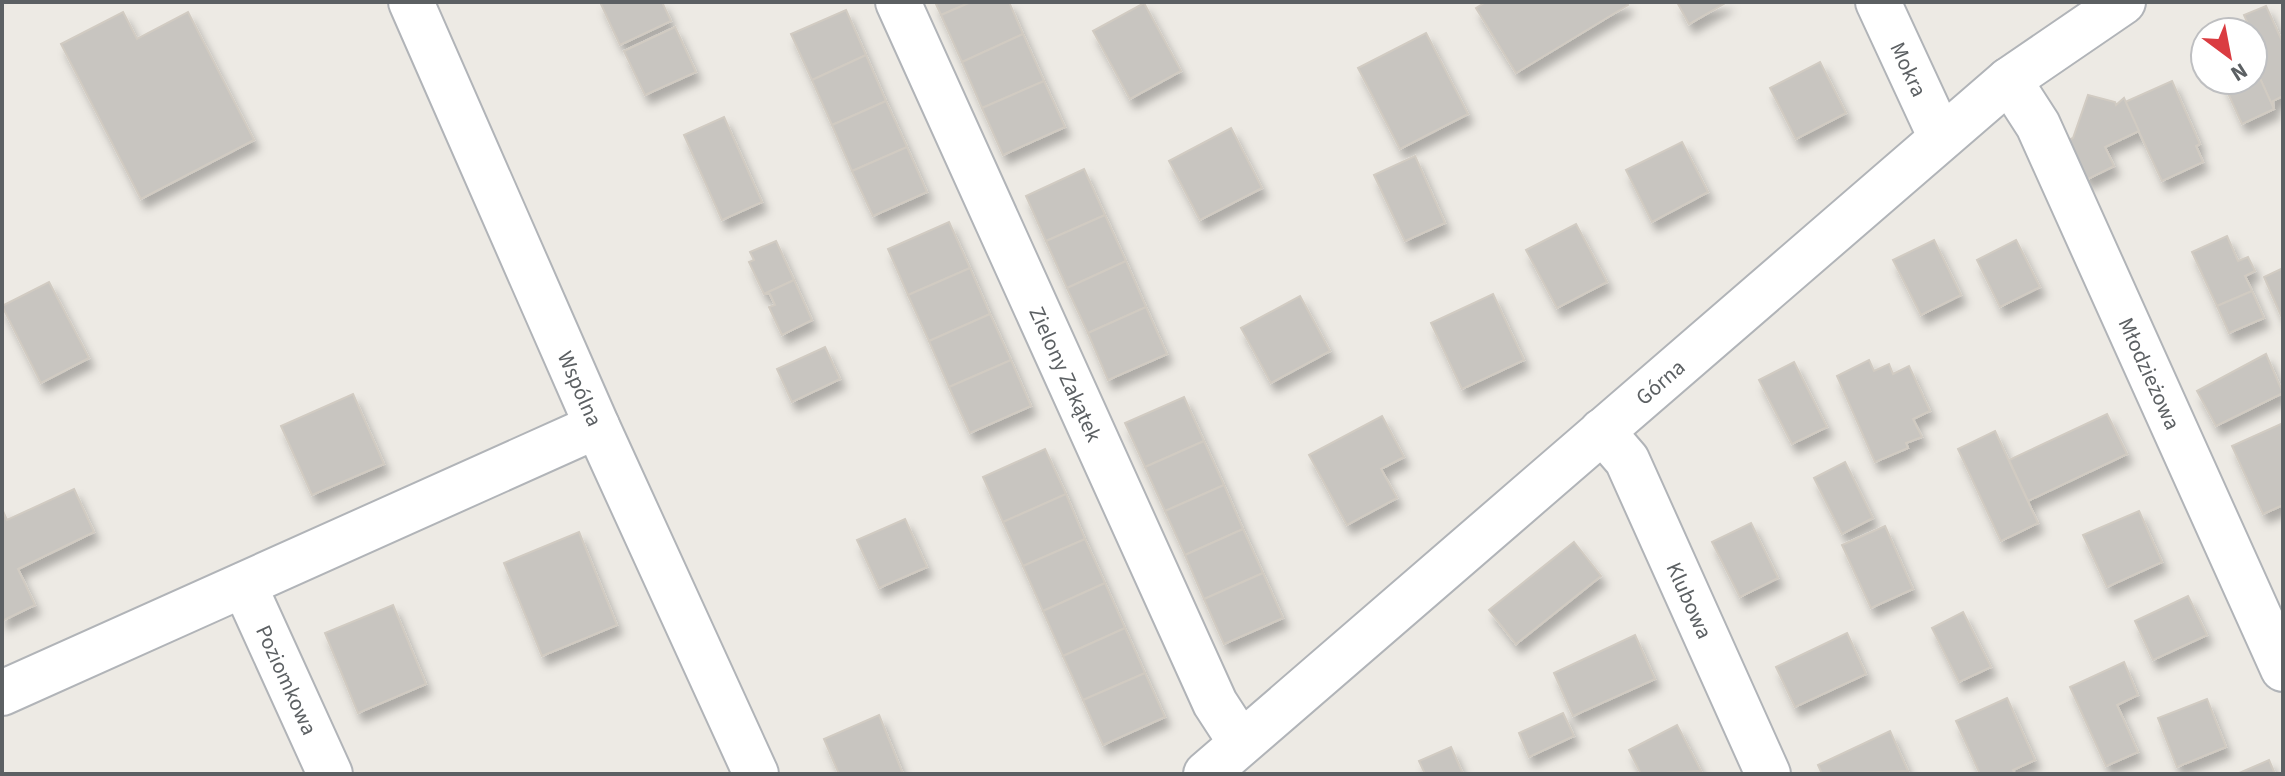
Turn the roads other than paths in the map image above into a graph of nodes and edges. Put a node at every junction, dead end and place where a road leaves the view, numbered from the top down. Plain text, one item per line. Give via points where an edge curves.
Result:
1 (411, 2) edge
2 (898, 2) edge
3 (1878, 2) edge
4 (2123, 2) edge
5 (2009, 80) junction
6 (1941, 138) junction
7 (597, 426) junction
8 (1602, 431) junction
9 (244, 585) junction
10 (2283, 669) edge
11 (2, 693) edge
12 (1241, 743) junction
13 (330, 774) edge
14 (756, 774) edge
15 (1206, 774) edge
16 (1768, 774) edge

1 - 7 street, Wspólna
2 - 12 street, Zielony Zakątek via 1215,703
3 - 6 street, Mokra
4 - 5 street, Górna
5 - 6 street, Górna
5 - 10 street, Młodzieżowa via 2045,139
6 - 8 street, Górna
7 - 9 street
7 - 14 street, Wspólna
8 - 12 street, Górna
8 - 16 street, Klubowa via 1627,460
9 - 11 street
9 - 13 street, Poziomkowa
12 - 15 street, Górna

